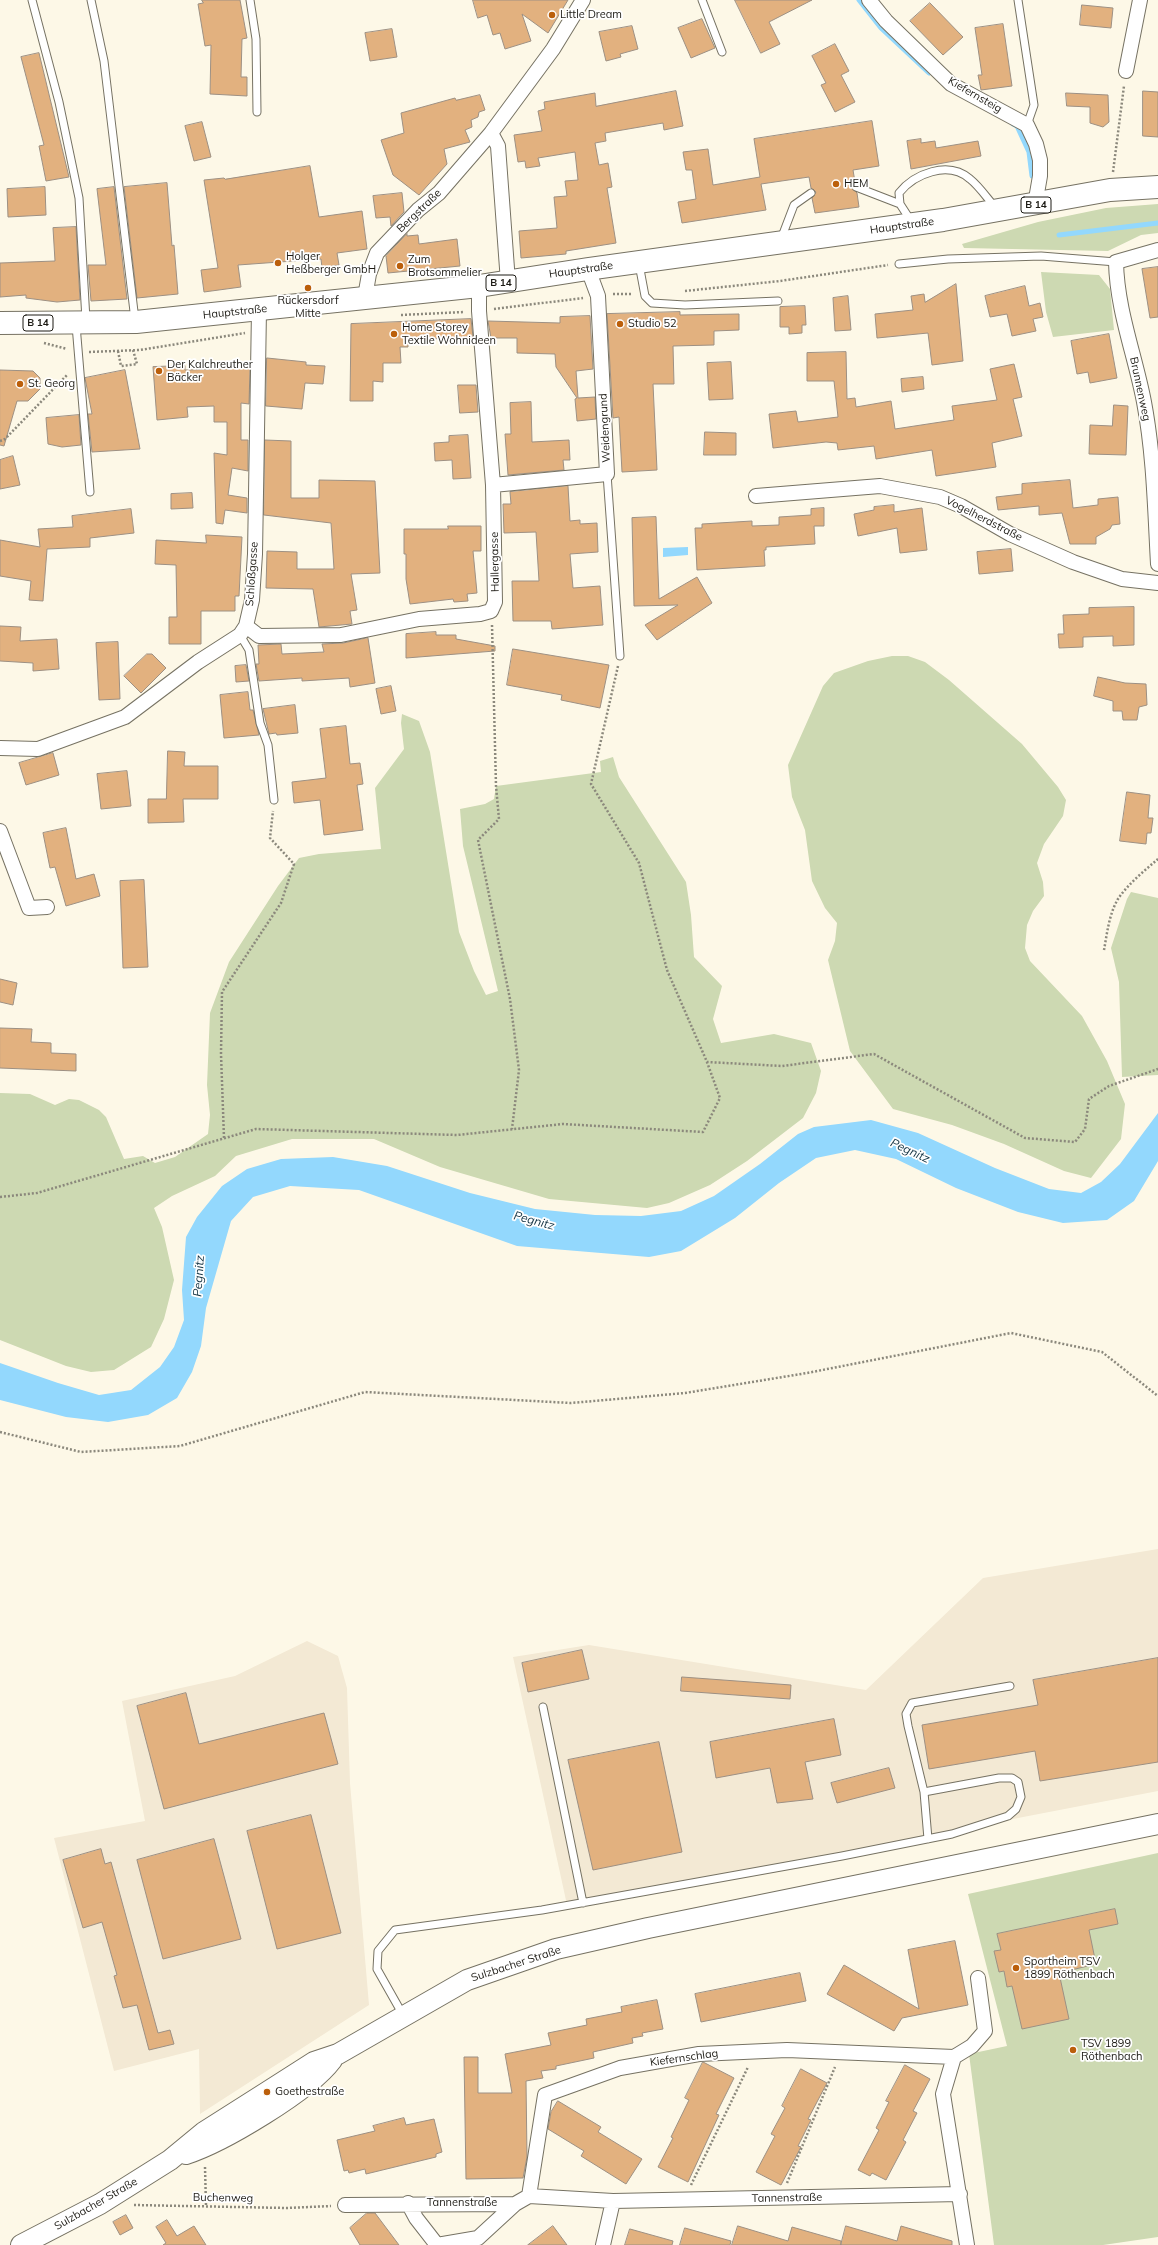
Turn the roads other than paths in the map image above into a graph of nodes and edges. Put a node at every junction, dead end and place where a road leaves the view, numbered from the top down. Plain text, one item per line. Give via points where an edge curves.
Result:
1 (32, 0) edge
2 (91, 0) edge
3 (250, 0) edge
4 (583, 0) edge
5 (702, 0) edge
6 (869, 0) edge
7 (1018, 0) edge
8 (1140, 0) edge
9 (722, 52) dead end
10 (1126, 71) road end
11 (257, 112) dead end
12 (1027, 125) junction
13 (491, 133) junction
14 (856, 187) dead end
15 (1158, 187) edge
16 (811, 193) dead end
17 (900, 204) junction
18 (1035, 205) junction
19 (999, 211) junction
20 (913, 224) junction
21 (779, 243) junction
22 (1158, 250) edge
23 (639, 262) junction
24 (1116, 262) junction
25 (899, 264) road end
26 (588, 269) junction
27 (508, 282) junction
28 (479, 286) junction
29 (365, 297) junction
30 (778, 301) dead end
31 (259, 320) junction
32 (81, 322) junction
33 (136, 322) junction
34 (0, 323) edge
35 (607, 474) junction
36 (493, 485) junction
37 (90, 492) dead end
38 (756, 496) dead end
39 (1158, 564) edge
40 (1158, 583) edge
41 (243, 630) junction
42 (620, 656) road end
43 (0, 748) edge
44 (274, 800) road end
45 (0, 831) edge
46 (47, 907) dead end
47 (1010, 1686) dead end
48 (544, 1707) dead end
49 (924, 1792) junction
50 (1158, 1824) edge
51 (928, 1839) junction
52 (582, 1903) junction
53 (978, 1978) dead end
54 (403, 2015) junction
55 (338, 2054) junction
56 (954, 2057) junction
57 (170, 2160) junction
58 (960, 2194) junction
59 (529, 2196) junction
60 (613, 2201) junction
61 (408, 2203) junction
62 (515, 2204) junction
63 (345, 2205) road end
64 (21, 2245) edge
65 (602, 2245) edge
66 (967, 2245) edge

1 - 32 lane via 59,102 79,198
2 - 33 lane via 104,61
3 - 11 lane via 256,39
4 - 13 street, Bergstraße via 549,54
5 - 9 lane
6 - 12 street, Kiefernsteig via 886,21 951,84
7 - 12 lane via 1034,105
8 - 10 street
12 - 18 street via 1040,160
13 - 27 street via 498,146
13 - 29 street, Bergstraße via 439,193 418,210 377,253 369,274
14 - 17 lane
15 - 18 main road, Hauptstraße / B 14 via 1110,190
16 - 21 lane via 794,205
17 - 19 lane via 899,193 907,182 927,173 956,171 970,178
17 - 20 lane
18 - 19 main road, Hauptstraße / B 14
19 - 20 main road, Hauptstraße / B 14
20 - 21 main road, Hauptstraße / B 14
21 - 23 main road, Hauptstraße / B 14
22 - 24 street
23 - 26 main road, Hauptstraße / B 14
23 - 30 lane via 645,296 652,303 686,305
24 - 25 lane via 1041,256 948,258
24 - 39 street, Brunnenweg via 1117,288 1144,400 1150,439
26 - 27 main road, Hauptstraße / B 14
26 - 35 street, Weidengrund via 598,296
27 - 28 main road, Hauptstraße / B 14
28 - 29 main road, Hauptstraße / B 14
28 - 36 street, Hallergasse
29 - 31 main road, Hauptstraße / B 14
31 - 33 main road, Hauptstraße / B 14
31 - 41 street, Schloßgasse via 255,554 252,600
32 - 33 main road, Hauptstraße / B 14
32 - 34 main road, Hauptstraße / B 14
32 - 37 lane via 80,352
35 - 36 street, Weidengrund
35 - 42 lane
36 - 41 street, Hallergasse via 495,602 491,611 419,619 341,635 259,636
38 - 40 street, Vogelherdstraße via 880,486 934,496 961,506 1010,534 1073,562 1122,579
41 - 43 street via 125,717 38,749
41 - 44 lane via 249,650 260,723 268,745
45 - 46 street via 29,908
47 - 49 lane via 912,1703 906,1714
48 - 52 lane
49 - 51 lane
49 - 51 lane via 999,1778 1012,1778 1018,1782 1021,1790 1021,1798 1016,1809 1008,1816
50 - 54 main road, Sulzbacher Straße via 556,1949 467,1980
51 - 52 lane
52 - 54 lane via 394,1930 378,1951 377,1968
53 - 56 street via 985,2031 972,2046
54 - 55 main road, Sulzbacher Straße
55 - 57 main road, Sulzbacher Straße via 314,2062 204,2132
55 - 57 main road, Sulzbacher Straße via 323,2073 294,2093 204,2148
56 - 58 street via 943,2094
56 - 59 street, Kiefernschlag via 787,2050 699,2054 620,2068 545,2095
57 - 64 main road, Sulzbacher Straße via 100,2204
58 - 60 street, Tannenstraße
58 - 66 street
59 - 60 street, Tannenstraße
59 - 62 street, Tannenstraße
60 - 65 street
61 - 62 street, Tannenstraße
61 - 62 street, Tannenstraße via 437,2245 478,2238
61 - 63 street, Tannenstraße

